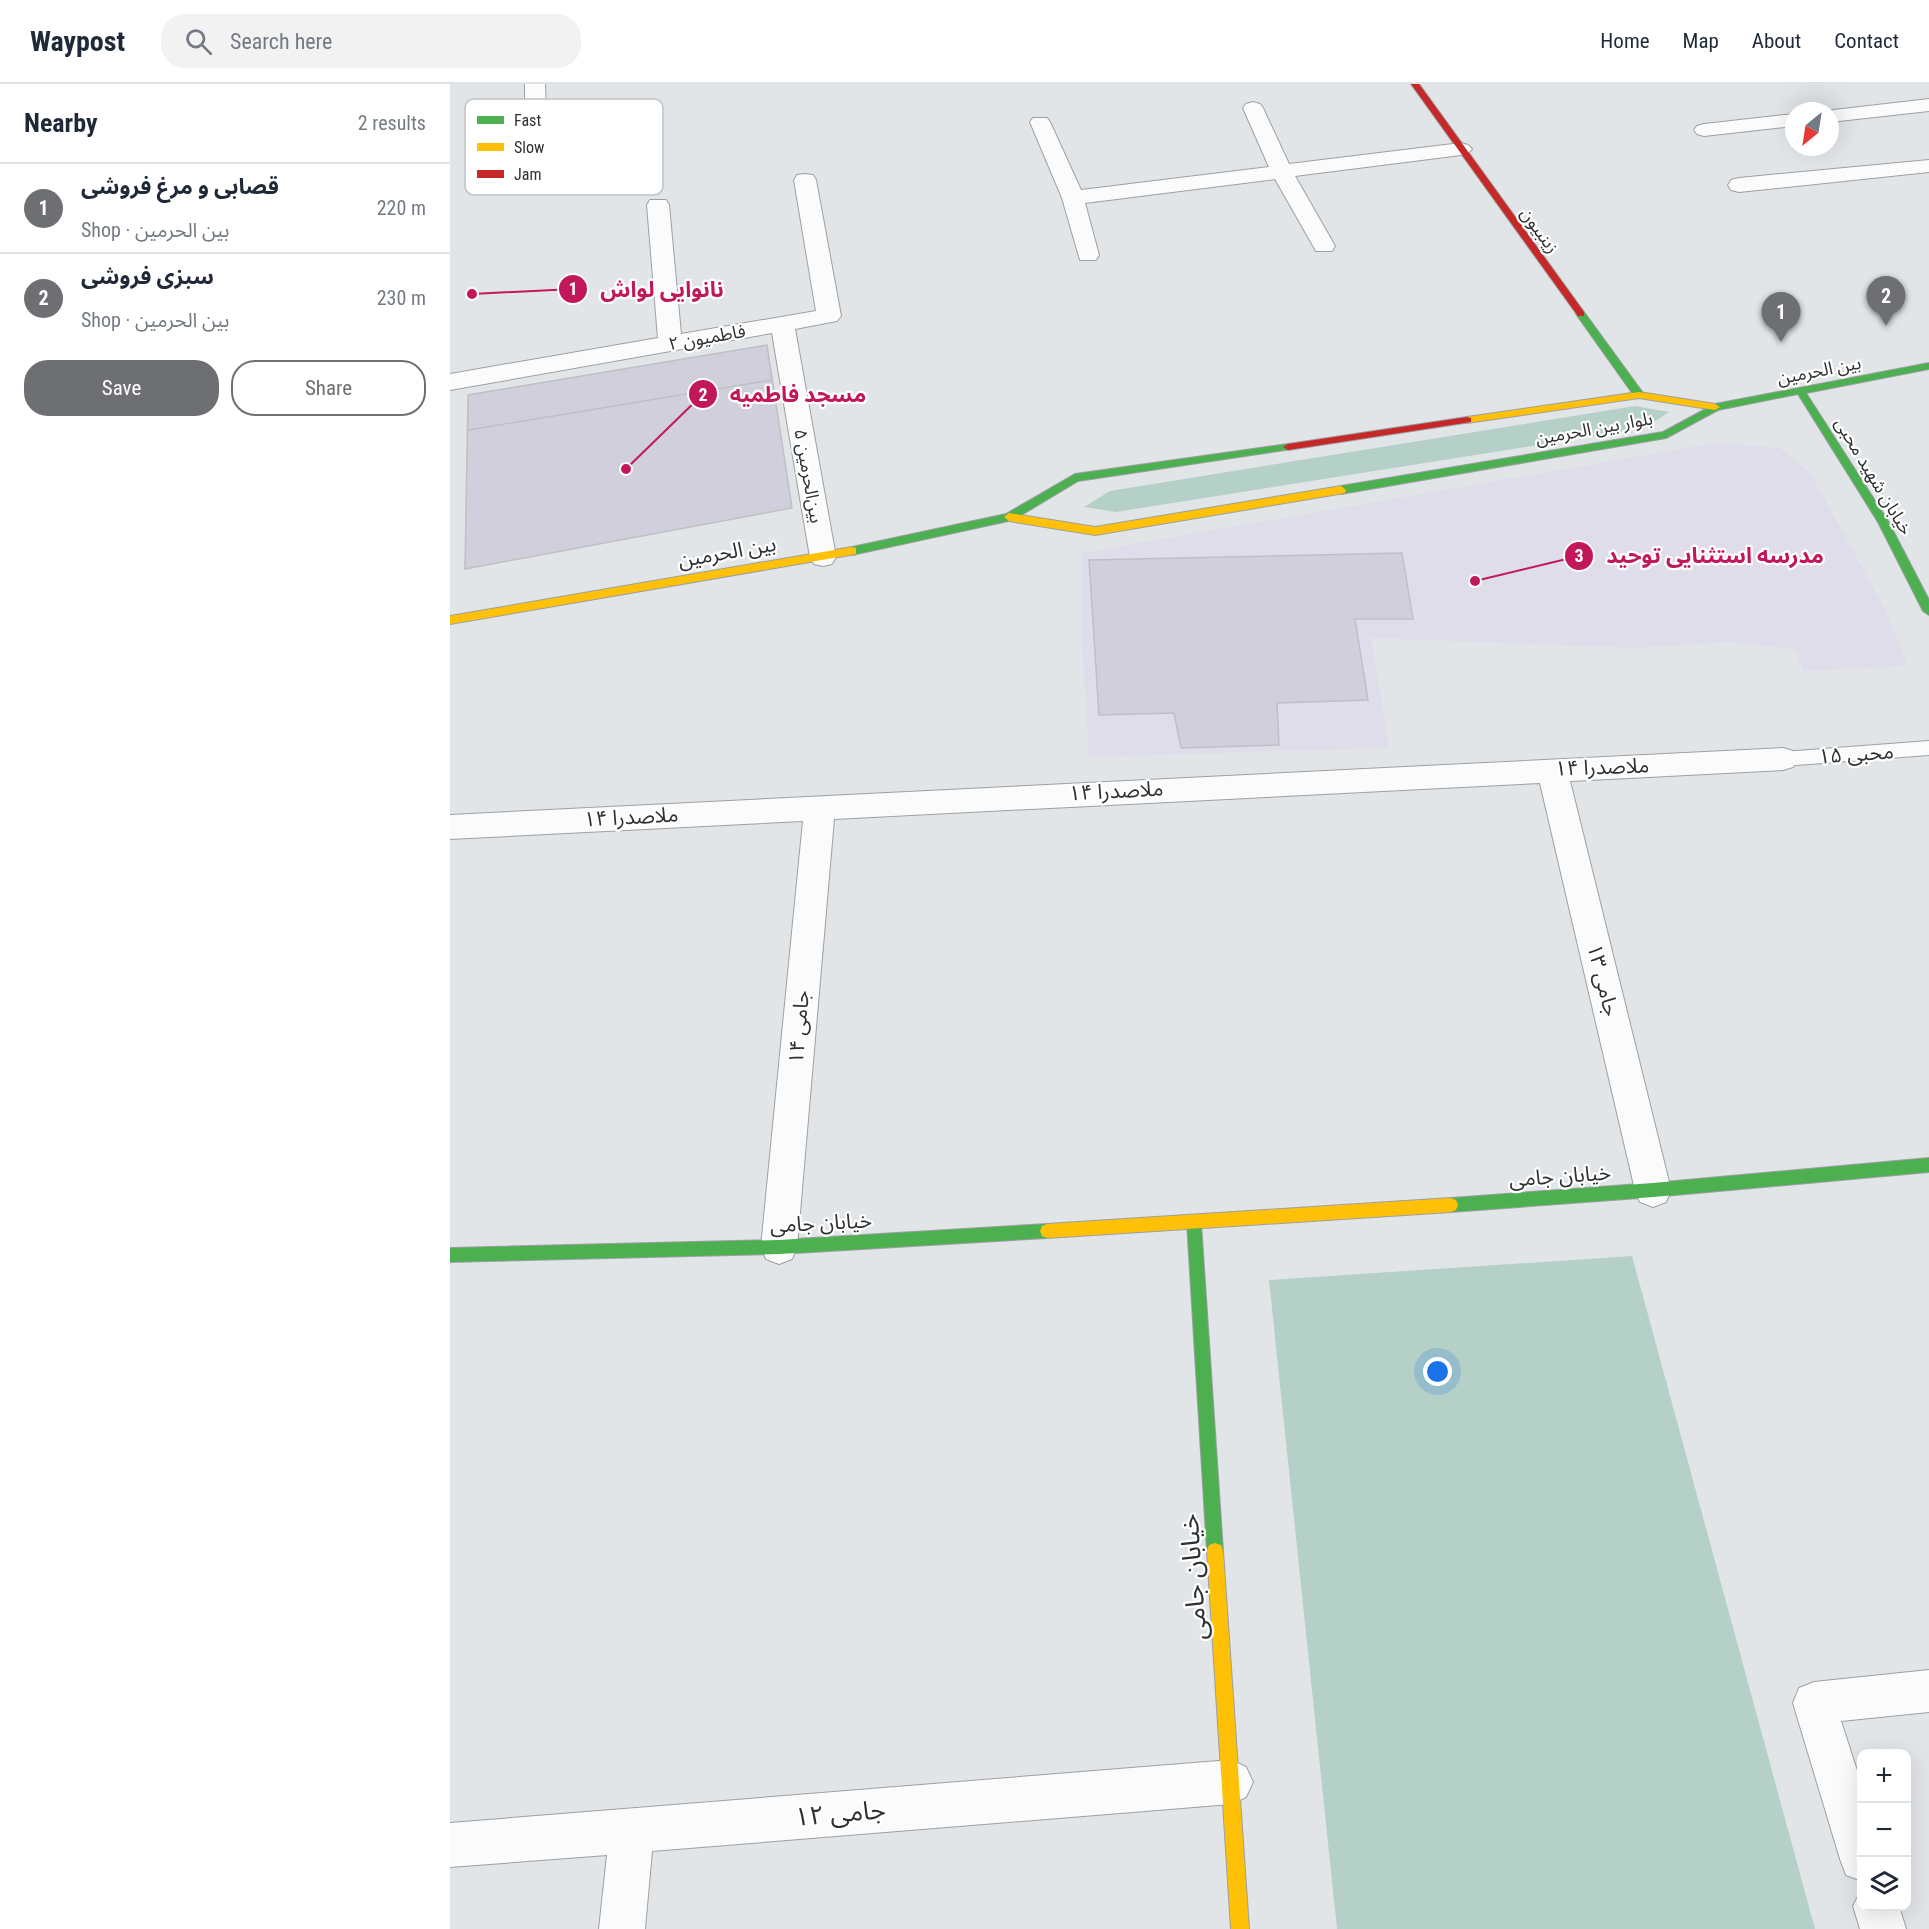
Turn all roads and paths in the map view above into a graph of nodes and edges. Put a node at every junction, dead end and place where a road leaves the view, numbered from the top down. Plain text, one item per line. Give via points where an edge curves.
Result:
1 (535, 84) edge
2 (1415, 84) edge
3 (535, 99) edge
4 (1929, 105) edge
5 (1253, 108) dead end
6 (1839, 115) edge
7 (1785, 121) edge
8 (1040, 122) dead end
9 (1704, 130) dead end
10 (1461, 149) junction
11 (1929, 166) edge
12 (1282, 172) junction
13 (805, 180) dead end
14 (1739, 185) dead end
15 (1073, 198) junction
16 (658, 205) dead end
17 (1324, 246) dead end
18 (1088, 255) dead end
19 (782, 324) junction
20 (670, 343) junction
21 (1929, 366) edge
22 (450, 382) edge
23 (1801, 392) junction
24 (1639, 395) junction
25 (1715, 407) junction
26 (1009, 517) junction
27 (823, 557) junction
28 (1929, 612) edge
29 (450, 620) edge
30 (1929, 748) edge
31 (1783, 759) joint
32 (1552, 769) junction
33 (820, 806) junction
34 (450, 827) edge
35 (1929, 1165) edge
36 (1653, 1190) junction
37 (1194, 1223) junction
38 (779, 1247) junction
39 (450, 1255) edge
40 (1929, 1691) edge
41 (1231, 1782) junction
42 (632, 1829) junction
43 (450, 1845) edge
44 (1861, 1857) edge
45 (1878, 1911) edge
46 (622, 1929) edge
47 (1240, 1929) edge
48 (1883, 1929) edge

1 - 3 street
2 - 10 main road, زینبیون
4 - 6 street
5 - 12 street
7 - 9 street
8 - 15 street
10 - 12 street
10 - 24 main road, زینبیون
11 - 14 street
12 - 15 street
12 - 17 street
13 - 19 street, فاطمیون ۲ via 829,316
15 - 18 street
16 - 20 street
19 - 20 street, فاطمیون ۲
19 - 27 street, بین‌الحرمین ۵
20 - 22 street, فاطمیون ۲
21 - 23 main road, بین الحرمین
23 - 25 main road, بین الحرمین
23 - 28 main road, خیابان شهید محبی via 1883,521
24 - 25 main road, بلوار بین الحرمین
24 - 26 main road, بلوار بین الحرمین via 1075,478
25 - 26 main road, بلوار بین الحرمین via 1666,435 1095,531
26 - 27 main road, بین الحرمین
27 - 29 main road, بین الحرمین
30 - 31 lane, محبی ۱۵
31 - 32 street, ملاصدرا ۱۴
32 - 33 street, ملاصدرا ۱۴
32 - 36 street, جامی ۱۳
33 - 34 street, ملاصدرا ۱۴
33 - 38 street, جامی ۱۴
35 - 36 main road, خیابان جامی
36 - 37 main road, خیابان جامی
37 - 38 main road, خیابان جامی
37 - 41 main road, خیابان جامی
38 - 39 main road, خیابان جامی
40 - 44 street via 1814,1703
41 - 42 street, جامی ۱۲
41 - 47 main road, خیابان جامی
42 - 43 street, جامی ۱۲
42 - 46 street
45 - 48 street

